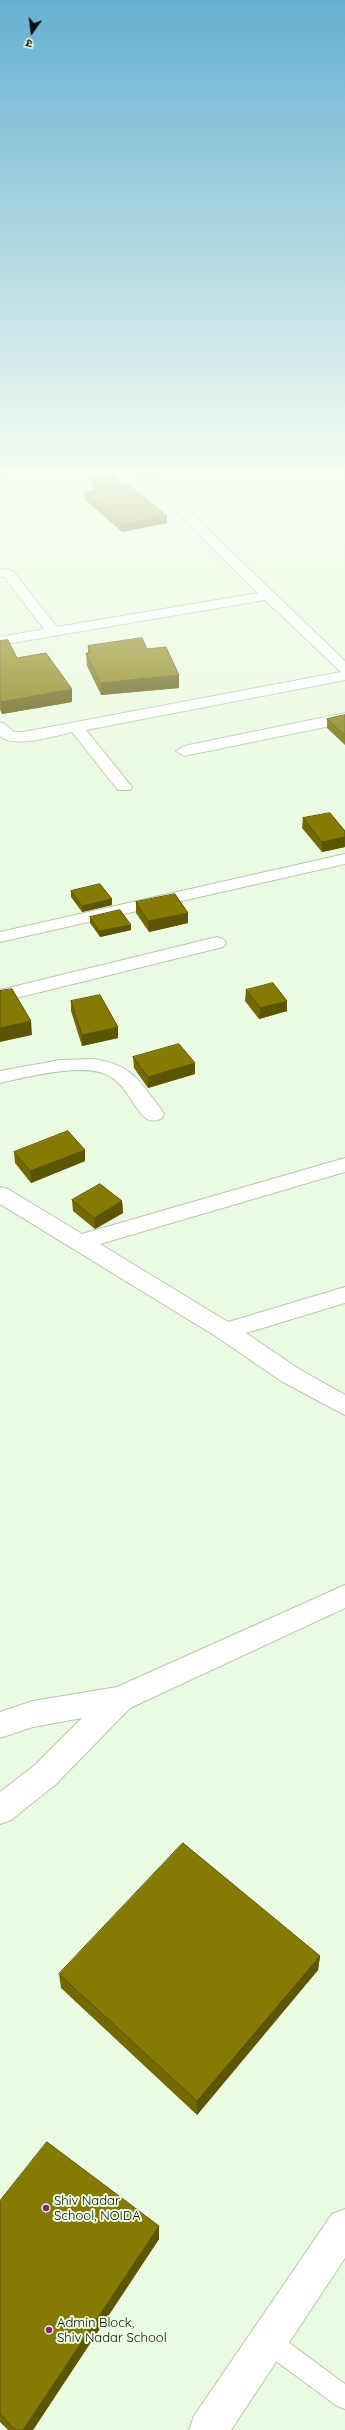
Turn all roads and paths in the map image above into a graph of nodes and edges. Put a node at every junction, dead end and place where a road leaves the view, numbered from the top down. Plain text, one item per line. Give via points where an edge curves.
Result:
1 (18, 587) edge
2 (261, 587) edge
3 (269, 595) junction
4 (53, 632) junction
5 (0, 641) edge
6 (345, 669) edge
7 (345, 676) edge
8 (345, 718) edge
9 (0, 727) edge
10 (76, 727) junction
11 (184, 751) dead end
12 (124, 787) dead end
13 (345, 859) edge
14 (0, 937) edge
15 (217, 943) dead end
16 (0, 996) edge
17 (0, 1077) edge
18 (154, 1114) dead end
19 (345, 1165) edge
20 (0, 1194) edge
21 (78, 1243) junction
22 (345, 1295) edge
23 (225, 1332) junction
24 (345, 1406) edge
25 (345, 1596) edge
26 (120, 1699) junction
27 (0, 1724) edge
28 (0, 1810) edge
29 (345, 2228) edge
30 (267, 2340) junction
31 (345, 2398) edge
32 (208, 2430) edge

1 - 4 street
2 - 3 street
3 - 4 street
3 - 6 street
4 - 5 street
7 - 10 street
8 - 11 street
9 - 10 street via 10,737 16,738
10 - 12 street
13 - 14 street
15 - 16 street
17 - 18 street via 65,1066 106,1066 119,1072
19 - 21 street
20 - 21 street
21 - 23 street
22 - 23 street
23 - 24 street via 290,1375
25 - 26 street
26 - 27 street via 33,1714
26 - 28 street via 45,1775
29 - 30 street
30 - 31 lane
30 - 32 street

